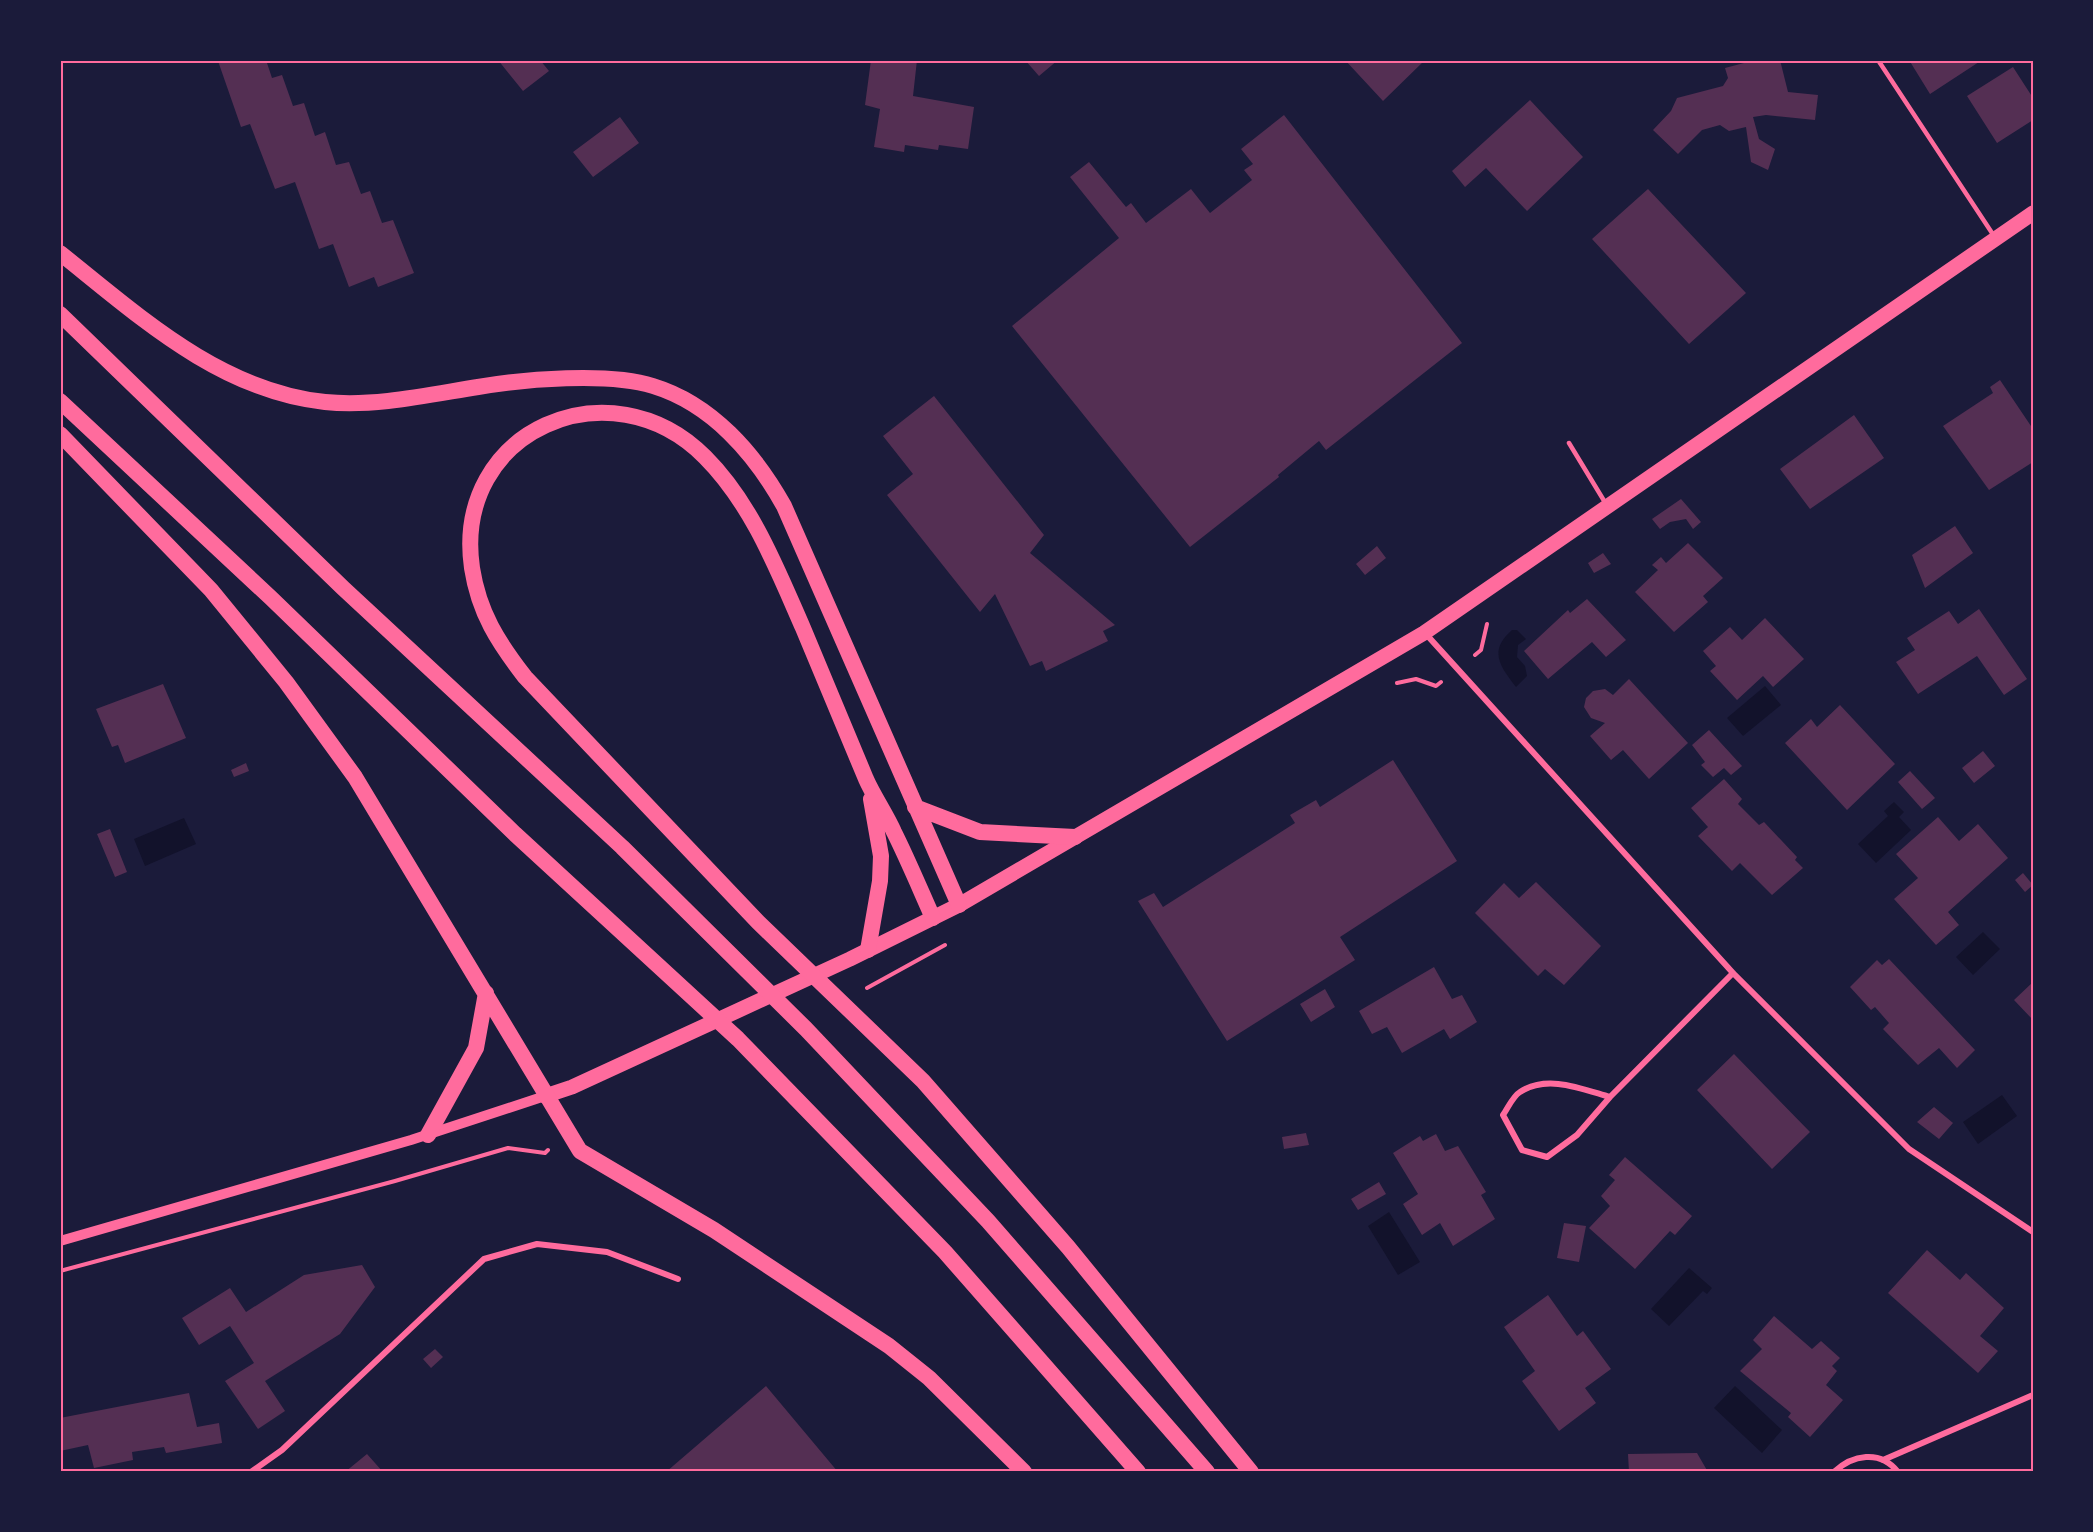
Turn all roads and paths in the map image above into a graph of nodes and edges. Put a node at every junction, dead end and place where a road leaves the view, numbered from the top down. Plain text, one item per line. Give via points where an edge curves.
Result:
1 (1878, 60) edge
2 (2033, 213) edge
3 (1996, 238) junction
4 (60, 254) edge
5 (60, 314) edge
6 (60, 401) edge
7 (60, 434) edge
8 (1569, 443) dead end
9 (1607, 506) junction
10 (1424, 633) junction
11 (869, 786) junction
12 (915, 807) junction
13 (1075, 837) junction
14 (958, 904) junction
15 (933, 918) junction
16 (868, 950) junction
17 (1733, 973) junction
18 (486, 993) junction
19 (545, 1096) junction
20 (1610, 1097) junction
21 (567, 1134) junction
22 (428, 1135) junction
23 (2033, 1232) edge
24 (60, 1241) edge
25 (60, 1271) edge
26 (678, 1278) dead end
27 (2033, 1395) edge
28 (1883, 1460) junction
29 (251, 1472) edge
30 (1024, 1472) edge
31 (1138, 1472) edge
32 (1207, 1472) edge
33 (1251, 1472) edge
34 (1834, 1472) edge
35 (1898, 1472) edge

1 - 3 lane
2 - 3 main road
3 - 9 main road
4 - 12 highway via 159,332 212,366 277,393 325,402 375,402 525,381 614,380 653,386 690,403 718,422 745,449 779,496
5 - 32 highway via 343,588 622,847 806,1029 988,1221
6 - 31 highway via 515,834 738,1040 945,1252
7 - 18 highway via 211,590 286,682 355,777
8 - 9 lane
9 - 10 main road
10 - 13 main road
10 - 17 street
11 - 15 highway
11 - 16 highway via 881,856
11 - 33 highway via 778,569 742,505 705,456 680,436 653,422 615,412 583,413 550,421 503,453 481,493 470,539 484,614 506,653 758,922 922,1082 1068,1246
12 - 13 highway via 980,832
12 - 14 highway
13 - 14 main road
14 - 15 main road
15 - 16 main road
16 - 19 main road
17 - 20 street
17 - 23 street via 1909,1149
18 - 19 highway
18 - 22 highway via 476,1048
19 - 21 highway
19 - 22 street
20 - 20 street via 1577,1136 1547,1157 1522,1150 1503,1115 1518,1093 1542,1082
21 - 25 path via 545,1153 508,1148
21 - 30 highway via 580,1150 714,1230 889,1346 929,1378
22 - 24 street
26 - 29 street via 607,1252 537,1244 484,1259 282,1450
27 - 28 street
28 - 34 street via 1856,1457
28 - 35 street

